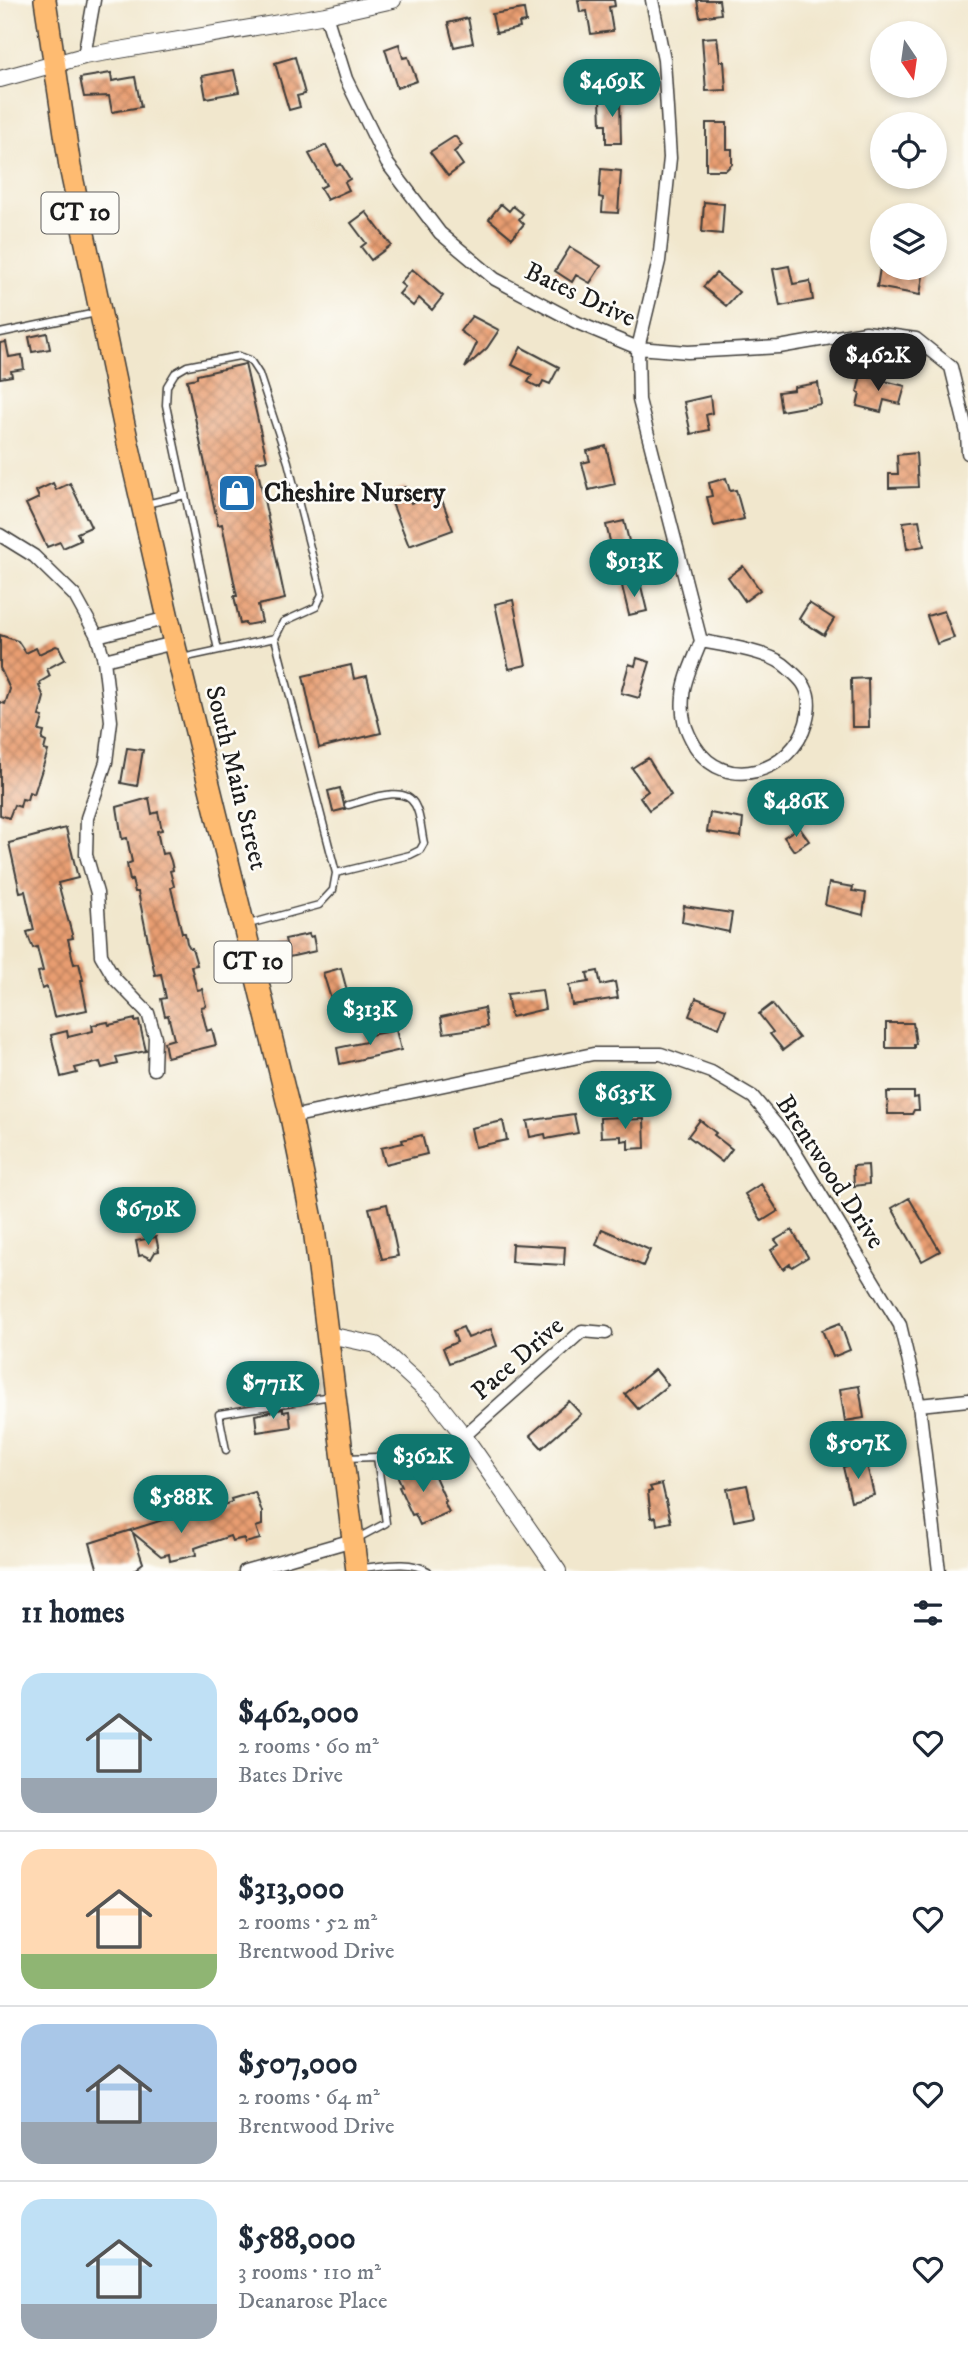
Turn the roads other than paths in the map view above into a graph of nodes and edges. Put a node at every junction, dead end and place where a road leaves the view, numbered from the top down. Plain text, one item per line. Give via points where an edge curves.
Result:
1 (46, 0) edge
2 (94, 0) edge
3 (393, 0) edge
4 (652, 0) edge
5 (326, 15) junction
6 (84, 56) junction
7 (54, 64) junction
8 (0, 79) edge
9 (101, 312) junction
10 (0, 333) edge
11 (638, 348) junction
12 (968, 453) edge
13 (185, 495) junction
14 (142, 505) junction
15 (0, 535) edge
16 (168, 618) junction
17 (97, 636) junction
18 (275, 638) junction
19 (701, 641) junction
20 (218, 650) junction
21 (176, 651) junction
22 (104, 660) junction
23 (348, 805) dead end
24 (336, 873) junction
25 (244, 925) junction
26 (155, 1069) dead end
27 (291, 1117) junction
28 (606, 1333) dead end
29 (329, 1335) junction
30 (336, 1395) junction
31 (968, 1400) edge
32 (919, 1405) junction
33 (464, 1436) junction
34 (226, 1450) dead end
35 (344, 1458) junction
36 (353, 1540) junction
37 (357, 1570) edge
38 (245, 1571) edge
39 (428, 1571) edge
40 (558, 1571) edge
41 (939, 1571) edge

1 - 7 highway, South Main Street / CT 10
2 - 6 street
3 - 5 street
4 - 11 street via 664,60 670,158 659,261
5 - 6 street
5 - 11 street, Bates Drive via 346,79 387,163 440,233 495,279 578,323
6 - 7 street
7 - 8 street
7 - 9 highway, South Main Street / CT 10
9 - 10 lane
9 - 14 highway, South Main Street / CT 10
11 - 12 street, Bates Drive via 688,352 779,347 866,332 916,339 951,367
11 - 19 street via 639,400
13 - 14 lane
13 - 18 lane via 166,405 167,386 175,373 187,366 239,356 250,360 259,374 288,462 322,594 316,607 283,622
13 - 20 lane
14 - 16 highway, South Main Street / CT 10
15 - 17 street via 34,556 75,596
16 - 17 street
16 - 21 highway, South Main Street / CT 10
17 - 22 street
18 - 20 lane
18 - 24 lane
19 - 19 street via 682,695 684,728 702,757 730,772 758,772 787,757 803,735 810,709 805,686 781,663 747,650
20 - 21 lane
21 - 22 street
21 - 25 highway, South Main Street / CT 10
22 - 26 street via 111,721 106,762 87,818 86,855 97,893 102,955 115,979 148,1013 155,1037
23 - 24 lane via 394,794 407,796 415,804 424,843 410,855
24 - 25 lane via 333,890 319,905
25 - 27 highway, South Main Street / CT 10
27 - 29 highway, South Main Street / CT 10
27 - 32 street, Brentwood Drive via 593,1054 661,1054 711,1072 753,1097 784,1134 900,1325
28 - 33 street, Pace Drive via 582,1331
29 - 30 highway, South Main Street / CT 10
29 - 33 street via 376,1345 434,1398
30 - 34 lane via 219,1414
30 - 35 highway, South Main Street / CT 10
31 - 32 street
32 - 41 street, Brentwood Drive
33 - 40 street
35 - 36 highway, South Main Street / CT 10
35 - 36 lane via 377,1457 386,1522
36 - 37 highway, South Main Street / CT 10
36 - 38 street
37 - 39 lane via 403,1565

